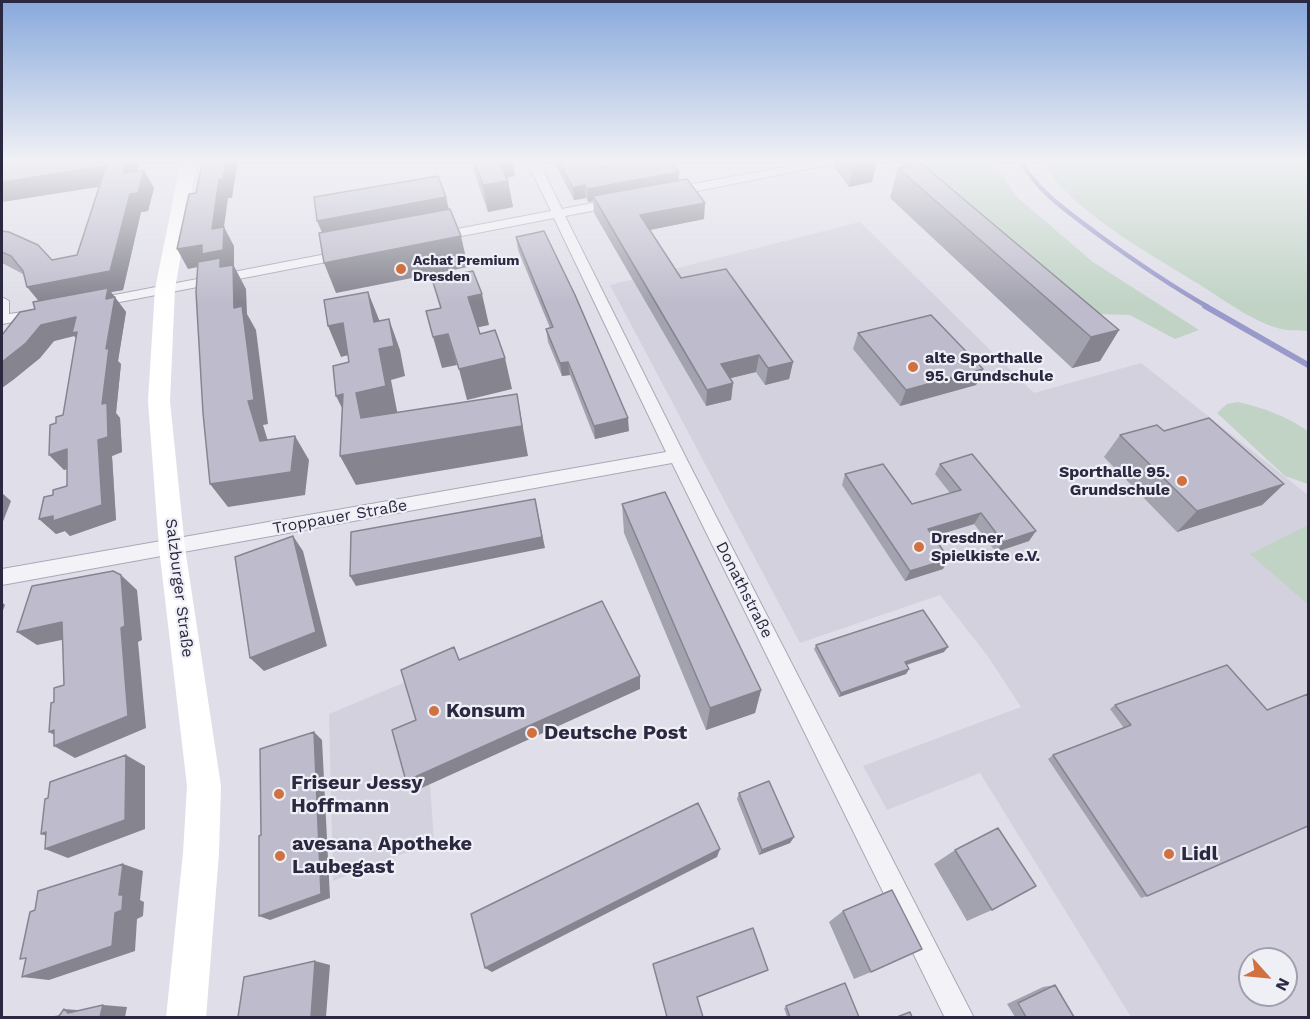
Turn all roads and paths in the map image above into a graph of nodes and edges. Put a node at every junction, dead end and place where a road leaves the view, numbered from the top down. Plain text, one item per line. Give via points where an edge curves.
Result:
1 (180, 208) edge
2 (555, 208) edge
3 (590, 208) edge
4 (558, 214) junction
5 (425, 239) edge
6 (366, 250) edge
7 (165, 289) junction
8 (2, 301) edge
9 (77, 307) edge
10 (56, 311) edge
11 (2, 318) edge
12 (677, 456) junction
13 (172, 548) junction
14 (2, 577) edge
15 (186, 1017) edge
16 (960, 1017) edge

1 - 7 street, Salzburger Straße
2 - 4 street, Donathstraße
3 - 4 street
4 - 5 street
4 - 12 street, Donathstraße
6 - 7 street
7 - 9 street
7 - 13 street, Salzburger Straße via 159,401
8 - 11 street
10 - 11 street
12 - 13 street, Troppauer Straße
12 - 16 street, Donathstraße
13 - 14 street, Troppauer Straße
13 - 15 street, Salzburger Straße via 204,786

